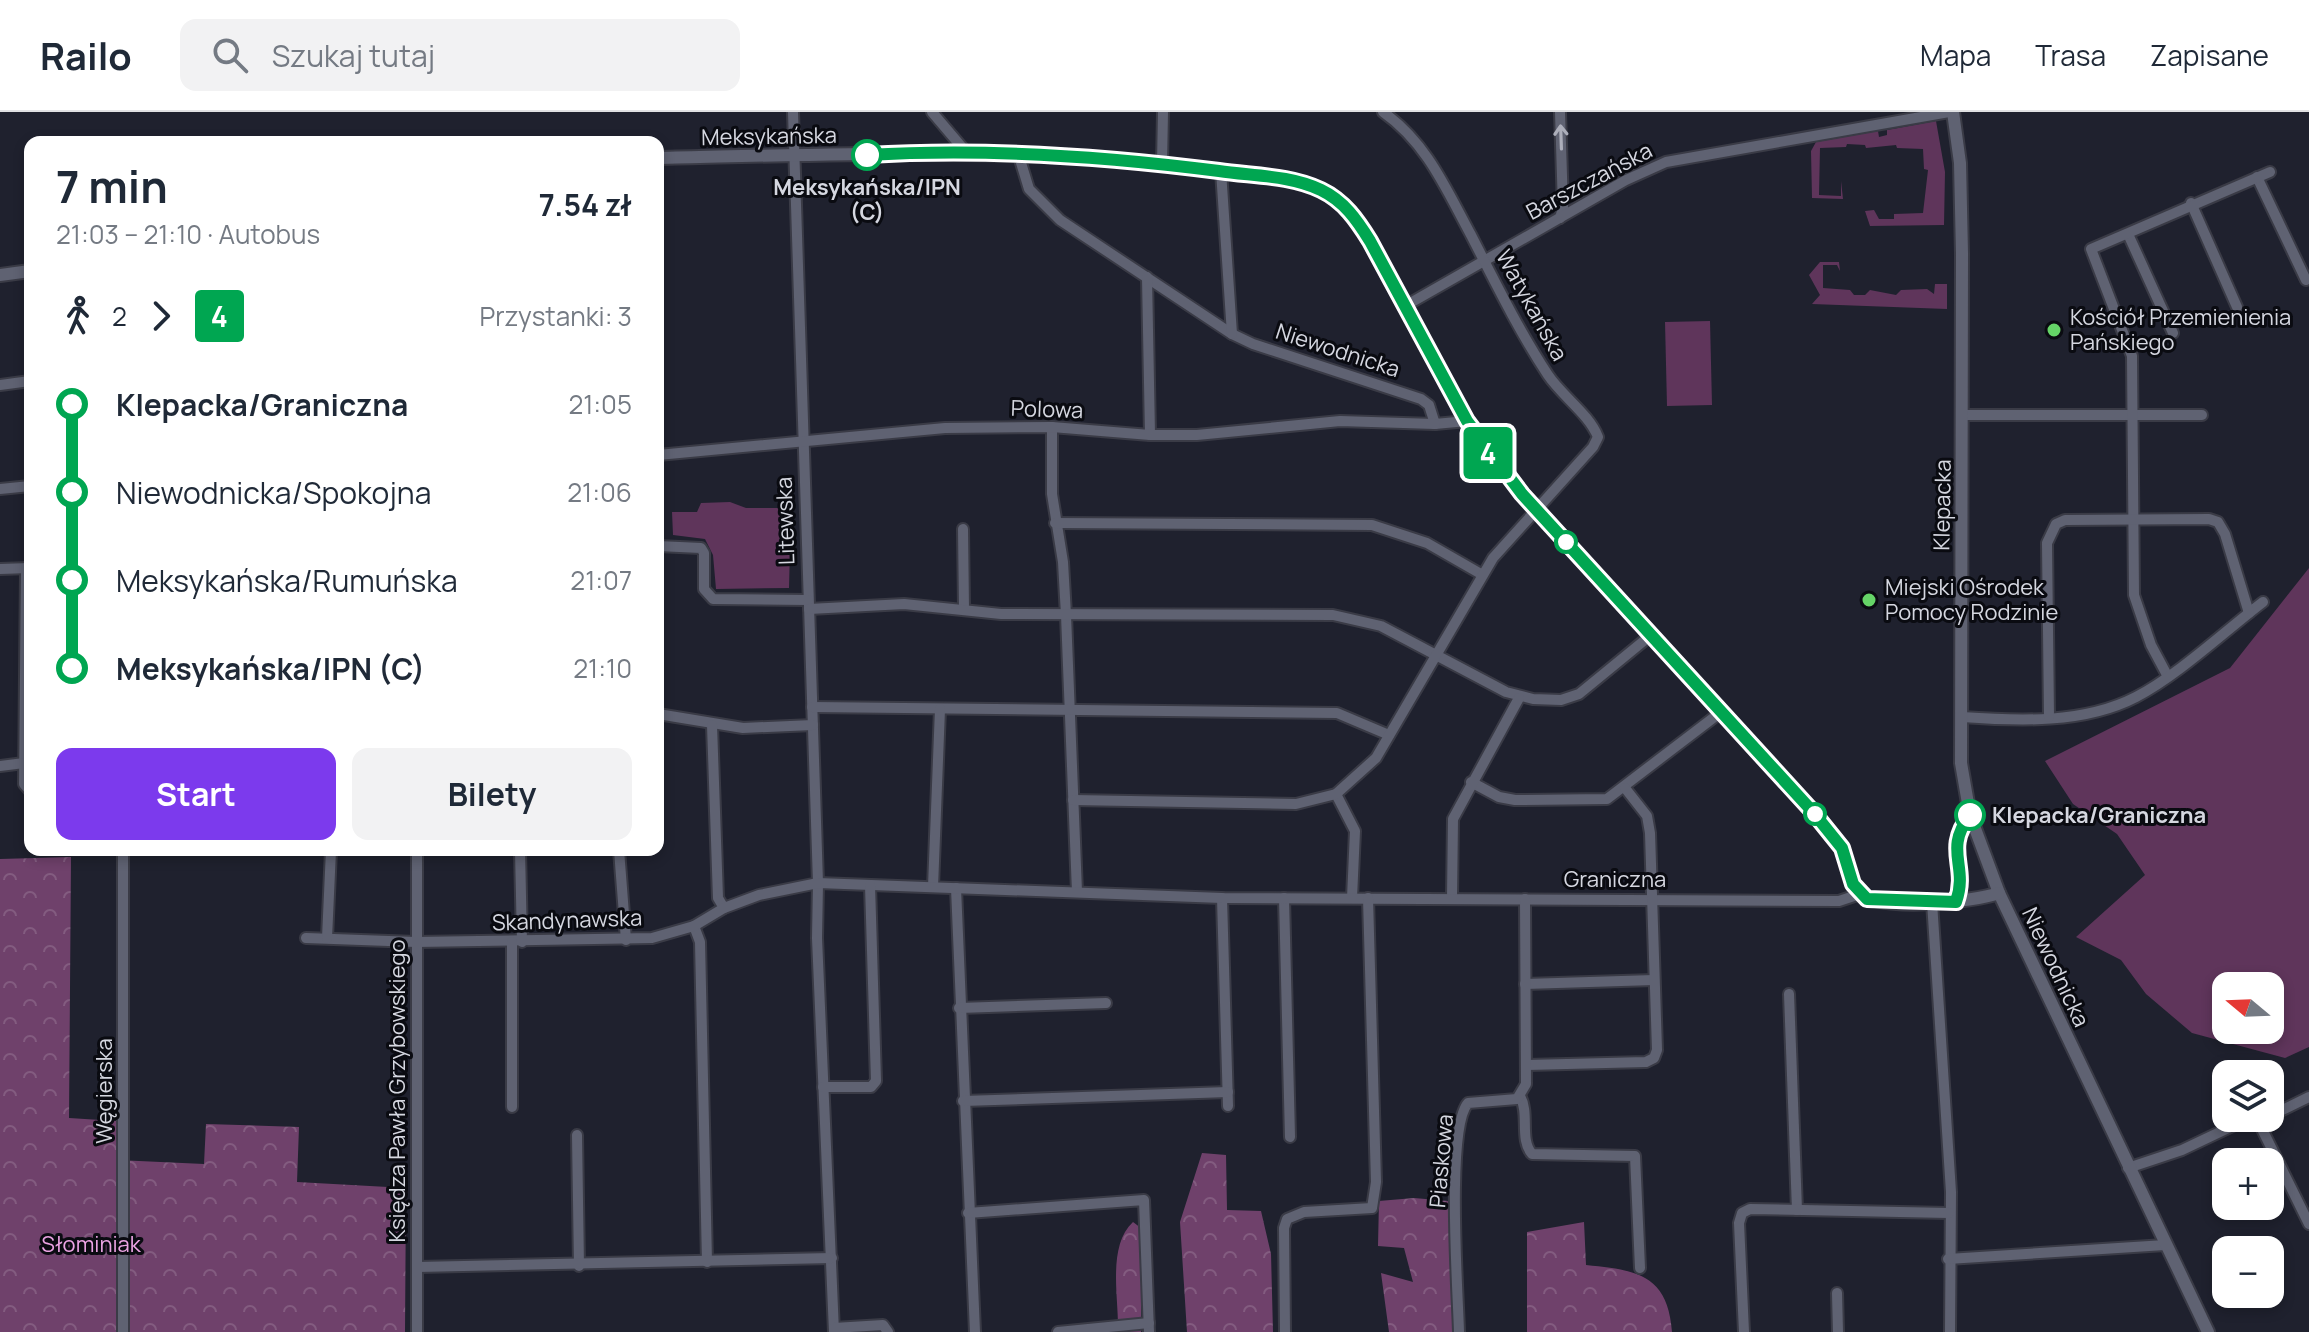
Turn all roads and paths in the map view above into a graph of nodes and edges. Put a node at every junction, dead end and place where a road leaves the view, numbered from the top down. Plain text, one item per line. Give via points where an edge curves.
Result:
1 (793, 112) edge
2 (932, 112) edge
3 (1163, 112) edge
4 (1383, 112) edge
5 (1560, 112) edge
6 (1951, 112) edge
7 (966, 152) junction
8 (1018, 153) junction
9 (796, 157) junction
10 (664, 158) edge
11 (1162, 164) junction
12 (1221, 171) junction
13 (2270, 172) dead end
14 (2257, 177) junction
15 (2191, 203) junction
16 (1560, 218) junction
17 (2128, 234) junction
18 (1484, 261) junction
19 (24, 272) edge
20 (0, 275) edge
21 (1147, 277) junction
22 (2306, 280) dead end
23 (1405, 306) junction
24 (2237, 307) dead end
25 (2173, 333) dead end
26 (1232, 334) junction
27 (24, 382) edge
28 (0, 385) edge
29 (2133, 414) junction
30 (1962, 415) junction
31 (2202, 415) dead end
32 (1467, 421) junction
33 (1435, 424) junction
34 (1052, 427) junction
35 (1150, 435) junction
36 (802, 442) junction
37 (664, 454) edge
38 (24, 487) edge
39 (0, 489) edge
40 (1537, 510) junction
41 (2132, 519) junction
42 (1055, 523) junction
43 (963, 529) dead end
44 (664, 546) edge
45 (24, 568) edge
46 (0, 569) edge
47 (1481, 574) junction
48 (2263, 602) dead end
49 (809, 604) junction
50 (964, 609) junction
51 (2249, 613) junction
52 (1066, 615) junction
53 (1651, 635) junction
54 (1434, 655) junction
55 (2167, 675) junction
56 (1519, 698) junction
57 (812, 707) junction
58 (940, 709) junction
59 (1068, 711) junction
60 (1721, 712) junction
61 (664, 715) edge
62 (1962, 717) junction
63 (2049, 717) junction
64 (712, 725) junction
65 (813, 725) junction
66 (1389, 735) junction
67 (24, 763) joint
68 (0, 766) edge
69 (1471, 782) junction
70 (24, 784) edge
71 (1625, 788) junction
72 (1336, 794) junction
73 (1073, 800) junction
74 (123, 856) edge
75 (331, 856) edge
76 (417, 856) edge
77 (520, 856) edge
78 (619, 856) edge
79 (818, 883) junction
80 (870, 885) junction
81 (933, 887) junction
82 (956, 888) junction
83 (1077, 892) junction
84 (1999, 893) junction
85 (1860, 894) junction
86 (1222, 898) junction
87 (1284, 898) junction
88 (1352, 898) junction
89 (1368, 898) junction
90 (1452, 898) junction
91 (1525, 899) junction
92 (1652, 900) junction
93 (1932, 902) junction
94 (724, 908) junction
95 (694, 926) junction
96 (306, 938) dead end
97 (327, 938) junction
98 (626, 940) junction
99 (416, 942) junction
100 (517, 942) junction
101 (1654, 980) junction
102 (1525, 984) junction
103 (1789, 994) dead end
104 (1106, 1003) dead end
105 (959, 1008) junction
106 (1527, 1065) junction
107 (823, 1087) junction
108 (1228, 1092) junction
109 (1520, 1096) junction
110 (2309, 1097) edge
111 (963, 1101) junction
112 (1228, 1106) dead end
113 (512, 1107) dead end
114 (2284, 1109) edge
115 (2220, 1132) edge
116 (2270, 1132) edge
117 (577, 1135) dead end
118 (1290, 1137) dead end
119 (2128, 1168) junction
120 (1797, 1210) junction
121 (968, 1213) junction
122 (1949, 1213) junction
123 (2309, 1224) edge
124 (2165, 1245) junction
125 (832, 1258) junction
126 (1948, 1259) junction
127 (707, 1262) junction
128 (579, 1266) junction
129 (417, 1267) junction
130 (1640, 1268) dead end
131 (1837, 1293) dead end
132 (1149, 1328) edge
133 (834, 1330) edge
134 (123, 1332) edge
135 (417, 1332) edge
136 (888, 1332) edge
137 (975, 1332) edge
138 (1058, 1332) edge
139 (1285, 1332) edge
140 (1459, 1332) edge
141 (1744, 1332) edge
142 (1838, 1332) edge
143 (1950, 1332) edge
144 (2208, 1332) edge

1 - 9 street, Litewska
2 - 7 street
3 - 11 street
4 - 18 street, Watykańska via 1430,158
16 -> 5 street
6 - 16 street, Barszczańska via 1666,162
6 - 30 street, Klepacka via 1960,163
7 - 8 street, Meksykańska
7 - 9 street, Meksykańska
8 - 11 street, Meksykańska
8 - 21 street, Niewodnicka via 1025,180 1043,206
9 - 10 street, Meksykańska
9 - 36 street, Litewska
11 - 12 street, Meksykańska
12 - 23 street, Meksykańska via 1296,182 1333,197 1360,225
12 - 26 street
13 - 14 street
14 - 15 street
14 - 22 street
15 - 17 street
15 - 24 street
16 - 18 street, Barszczańska
17 - 25 street
17 - 29 street via 2091,249 2130,347
18 - 23 street, Barszczańska
18 - 40 street, Watykańska via 1550,378 1598,437
19 - 20 street
21 - 26 street, Niewodnicka
21 - 35 street
23 - 32 street, Meksykańska
26 - 33 street, Niewodnicka via 1421,399 1429,405
27 - 28 street
29 - 30 street
29 - 31 street
29 - 41 street
30 - 62 street, Klepacka
32 - 33 street
32 - 40 street
33 - 35 street, Polowa via 1340,421
34 - 35 street, Polowa
34 - 36 street, Polowa via 945,428
34 - 42 street
36 - 37 street, Polowa
36 - 49 street, Litewska
38 - 39 street
40 - 47 street
40 - 53 street
41 - 51 street via 2218,522
41 - 55 street via 2134,595
41 - 63 street via 2065,520 2050,531
42 - 47 street via 1372,525 1427,543
42 - 52 street
43 - 50 street
44 - 49 street via 701,548 704,589 713,599
45 - 46 street
47 - 54 street
48 - 51 street
49 - 50 street
49 - 57 street, Litewska
50 - 52 street
51 - 55 street
52 - 54 street via 1333,615 1381,626
52 - 59 street
53 - 56 street via 1579,694 1561,700
53 - 60 street
54 - 56 street
54 - 66 street
55 - 63 street via 2136,697 2100,710
56 - 69 street
57 - 58 street
57 - 65 street, Litewska
58 - 59 street
58 - 81 street
59 - 66 street via 1337,713
59 - 73 street
60 - 71 street
60 - 85 street via 1838,841
61 - 64 street
62 - 63 street
62 - 84 street, Klepacka via 1965,797
64 - 65 street
64 - 94 street via 718,898
65 - 79 street, Litewska
66 - 72 street via 1365,772
67 - 68 street
67 - 70 street
69 - 71 street via 1515,800 1593,801
69 - 90 street via 1451,829
71 - 92 street via 1647,816
72 - 73 street via 1296,804
72 - 88 street via 1355,831
73 - 83 street
74 - 134 street, Węgierska
75 - 97 street
76 - 99 street, Księdza Pawła Grzybowskiego
77 - 100 street
78 - 98 street
79 - 80 street, Skandynawska
79 - 94 street, Skandynawska
79 - 107 street, Litewska
80 - 81 street, Skandynawska
80 - 107 street via 876,1081 871,1087
81 - 82 street, Skandynawska
82 - 83 street, Skandynawska
82 - 105 street
83 - 86 street, Graniczna
84 - 93 street, Niewodnicka via 1976,901
84 - 119 street, Niewodnicka
85 - 92 street, Graniczna via 1839,901
85 - 93 street, Niewodnicka via 1875,901
86 - 87 street, Graniczna
86 - 108 street
87 - 88 street, Graniczna
87 - 118 street
88 - 89 street, Graniczna
89 - 90 street, Graniczna
89 - 139 street via 1376,1182 1372,1208 1304,1212 1287,1219
90 - 91 street, Graniczna
91 - 92 street, Graniczna
91 - 102 street
92 - 101 street
93 - 122 street via 1943,1029
94 - 95 street, Skandynawska
95 - 98 street, Skandynawska via 671,935
95 - 127 street via 700,942
96 - 97 street, Skandynawska
97 - 99 street, Skandynawska
98 - 100 street, Skandynawska
99 - 100 street, Skandynawska
99 - 129 street, Księdza Pawła Grzybowskiego
100 - 113 street
101 - 102 street
101 - 106 street via 1654,1058
102 - 106 street
103 - 120 street
104 - 105 street
105 - 111 street
106 - 109 street
107 - 125 street, Litewska
108 - 111 street
108 - 112 street
109 - 130 street via 1532,1154 1635,1156
109 - 140 street, Piaskowa via 1476,1101 1463,1108 1455,1192
110 - 114 street
111 - 121 street
115 - 119 street
116 - 123 street
117 - 128 street
119 - 124 street, Niewodnicka
120 - 122 street
120 - 141 street via 1742,1213
121 - 132 street via 1144,1200
121 - 137 street
122 - 126 street
124 - 126 street
124 - 144 street, Niewodnicka
125 - 127 street
125 - 133 street, Litewska
126 - 143 street
127 - 128 street
128 - 129 street
129 - 135 street, Księdza Pawła Grzybowskiego
131 - 142 street
132 - 138 street
133 - 136 street via 883,1325

